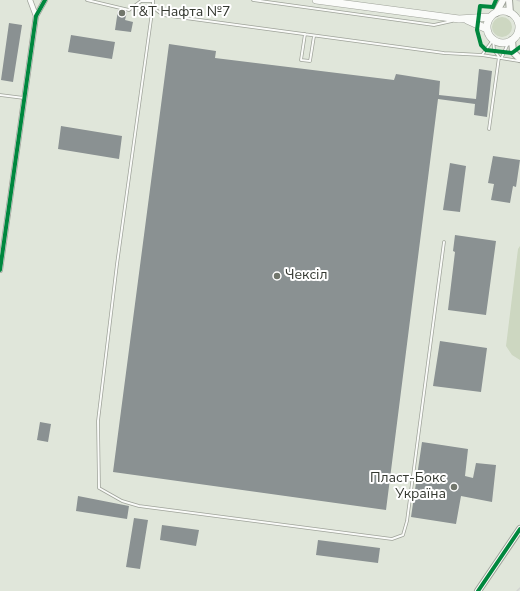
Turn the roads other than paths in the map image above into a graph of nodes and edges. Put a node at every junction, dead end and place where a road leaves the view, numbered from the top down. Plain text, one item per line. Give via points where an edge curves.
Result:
1 (30, 0) edge
2 (45, 0) edge
3 (87, 0) edge
4 (253, 0) edge
5 (316, 0) edge
6 (347, 0) edge
7 (503, 0) edge
8 (509, 0) edge
9 (153, 2) edge
10 (353, 3) edge
11 (510, 13) junction
12 (493, 15) junction
13 (36, 16) junction
14 (462, 19) junction
15 (519, 21) edge
16 (487, 29) junction
17 (305, 34) junction
18 (519, 34) edge
19 (314, 36) junction
20 (493, 39) junction
21 (511, 41) junction
22 (482, 55) junction
23 (500, 57) junction
24 (520, 60) edge
25 (0, 95) edge
26 (24, 98) junction
27 (489, 129) dead end
28 (444, 242) dead end
29 (0, 270) edge
30 (520, 529) edge
31 (478, 591) edge

1 - 13 street
2 - 13 street
3 - 9 lane via 129,10 141,1
4 - 14 lane via 434,26
5 - 10 main road
6 - 10 lane
7 - 12 street
8 - 11 street
9 - 17 lane via 163,15
9 - 28 lane via 98,421 100,488 122,501 139,506 392,539 402,535
10 - 14 main road
11 - 12 main road via 503,11
11 - 15 main road
12 - 14 main road
12 - 16 main road via 487,22
13 - 26 street
14 - 16 main road
15 - 18 main road
16 - 20 main road
17 - 19 lane
17 - 19 lane via 301,60 310,61
18 - 21 main road
19 - 22 lane via 444,53
20 - 21 main road via 501,43
20 - 22 lane
20 - 23 lane via 494,50
21 - 23 lane
21 - 24 street via 513,52
22 - 23 lane
23 - 24 lane
23 - 27 lane
25 - 26 lane
26 - 29 street
30 - 31 street

